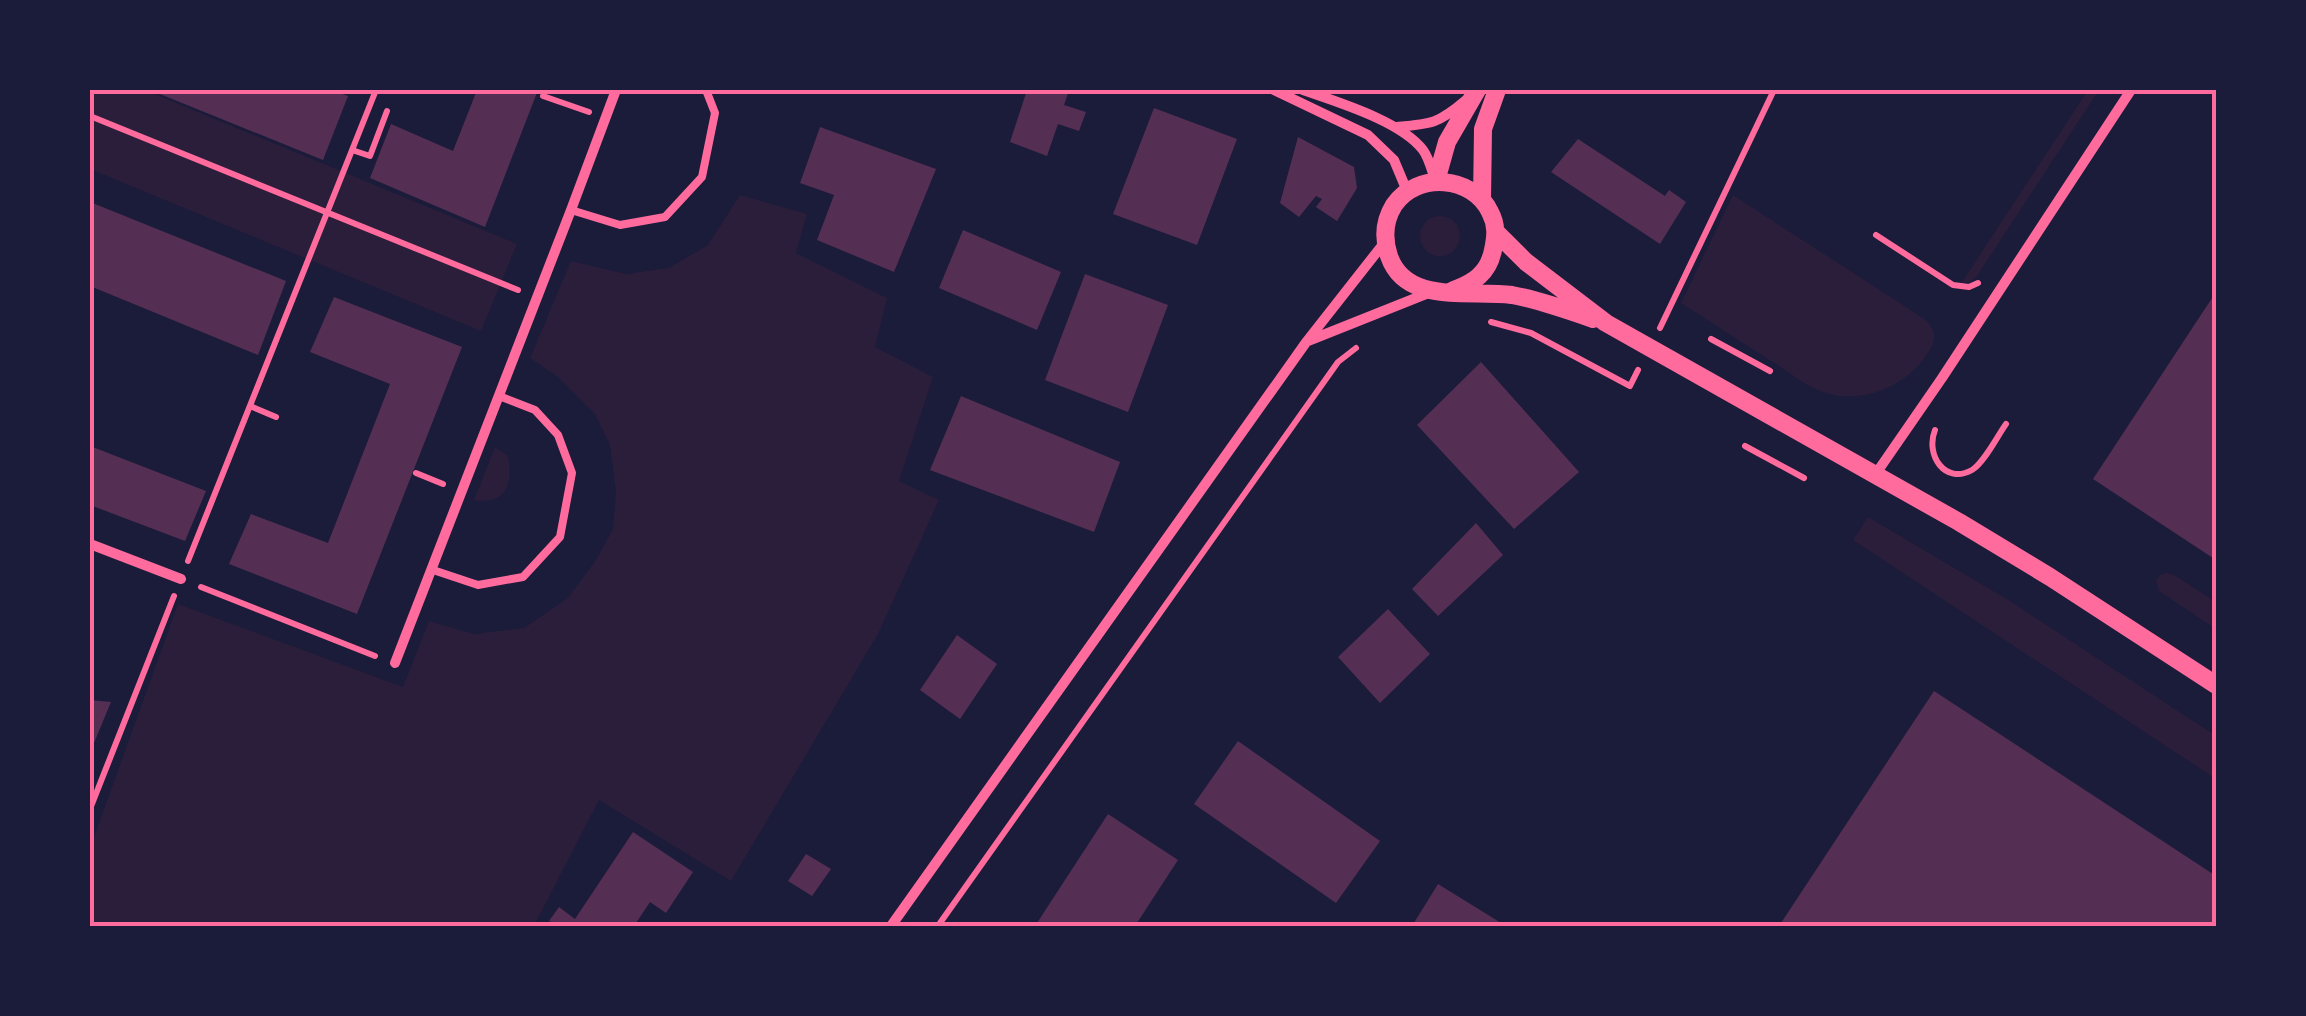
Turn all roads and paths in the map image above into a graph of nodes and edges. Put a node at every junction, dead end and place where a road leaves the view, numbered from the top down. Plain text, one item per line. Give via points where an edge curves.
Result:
1 (376, 90) edge
2 (616, 90) edge
3 (706, 90) edge
4 (1274, 90) edge
5 (1303, 90) edge
6 (1497, 90) edge
7 (1774, 90) edge
8 (2131, 90) edge
9 (1476, 92) edge
10 (542, 96) dead end
11 (386, 111) dead end
12 (90, 116) edge
13 (606, 118) junction
14 (1396, 127) junction
15 (352, 150) junction
16 (1436, 181) junction
17 (1408, 191) junction
18 (1482, 200) junction
19 (572, 210) junction
20 (328, 213) junction
21 (1496, 232) junction
22 (1876, 235) dead end
23 (1384, 243) junction
24 (1982, 278) dead end
25 (1431, 292) junction
26 (1452, 292) junction
27 (537, 298) junction
28 (1482, 320) dead end
29 (1606, 322) junction
30 (1710, 339) dead end
31 (1308, 342) junction
32 (1361, 344) dead end
33 (1649, 348) junction
34 (1770, 371) dead end
35 (500, 396) junction
36 (250, 406) junction
37 (276, 417) dead end
38 (2006, 424) dead end
39 (1936, 430) dead end
40 (1745, 446) dead end
41 (1875, 475) junction
42 (1804, 478) dead end
43 (90, 544) edge
44 (433, 570) junction
45 (181, 579) junction
46 (395, 664) joint
47 (2216, 685) edge
48 (90, 809) edge
49 (890, 926) edge
50 (940, 926) edge

1 - 15 path
2 - 13 street
3 - 19 lane via 715,113 702,177 665,217 620,225
4 - 17 street via 1368,135 1394,160
5 - 14 street
6 - 18 street via 1483,129
7 - 33 path
8 - 41 street
9 - 14 street via 1445,118
9 - 16 street via 1446,142
10 - 13 path
11 - 15 path via 370,156
12 - 20 path
13 - 19 street
14 - 16 street via 1424,151
15 - 20 path
16 - 17 street
16 - 18 street via 1459,184
17 - 23 street via 1392,208
18 - 21 street
19 - 27 street
20 - 27 path
20 - 36 path
21 - 26 street via 1491,260 1478,278
21 - 29 street
22 - 24 path via 1952,285 1969,287
23 - 25 street via 1392,266
23 - 31 street
25 - 26 street
25 - 31 street
26 - 29 street via 1512,295
27 - 35 street
28 - 33 path via 1531,333 1630,386
29 - 33 street
30 - 34 path
31 - 49 street
32 - 50 path via 1338,362
33 - 41 street
35 - 44 street
35 - 44 lane via 535,410 558,435 572,473 560,537 523,577 478,585
36 - 37 path
36 - 45 path
38 - 39 path via 1976,467 1958,473 1934,458
40 - 42 path
41 - 47 street
43 - 45 street
44 - 46 street
45 - 46 path
45 - 48 path

